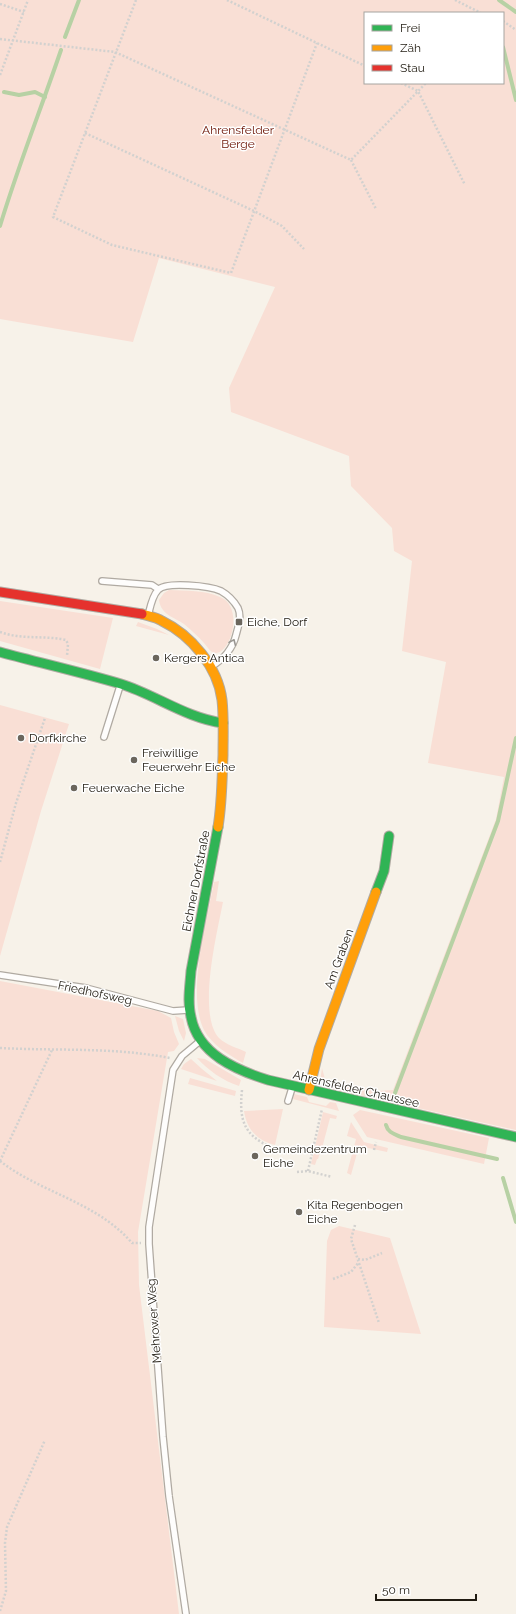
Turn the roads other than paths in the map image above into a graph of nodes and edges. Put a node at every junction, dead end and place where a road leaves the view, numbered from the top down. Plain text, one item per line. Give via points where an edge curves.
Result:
1 (102, 581) dead end
2 (158, 589) junction
3 (0, 592) edge
4 (148, 616) junction
5 (0, 652) edge
6 (210, 666) junction
7 (121, 684) junction
8 (223, 723) junction
9 (104, 737) dead end
10 (388, 836) dead end
11 (0, 975) edge
12 (189, 1010) junction
13 (201, 1040) junction
14 (292, 1086) junction
15 (309, 1090) junction
16 (288, 1101) dead end
17 (516, 1137) edge
18 (186, 1614) edge

1 - 2 lane via 152,585
2 - 4 lane
6 -> 2 lane via 225,655 235,639 240,618 239,609 231,598 221,591 210,588 166,585
3 - 4 main road, Eichner Dorfstraße
4 - 6 main road, Eichner Dorfstraße via 161,620 186,638
5 - 7 main road
6 - 8 main road, Eichner Dorfstraße via 222,700
7 - 8 main road via 151,695 193,716
7 - 9 lane
8 - 12 main road, Eichner Dorfstraße via 222,802 190,971
10 - 15 main road, Am Graben via 384,871 319,1049
11 - 12 lane, Friedhofsweg via 86,988 173,1011
12 - 13 main road, Eichner Dorfstraße via 192,1024
13 - 14 main road, Ahrensfelder Chaussee via 220,1059 232,1066
13 - 18 lane, Mehrower Weg via 179,1059 173,1070 149,1227 163,1437
14 - 15 main road, Ahrensfelder Chaussee
14 - 16 lane
15 - 17 main road, Ahrensfelder Chaussee

